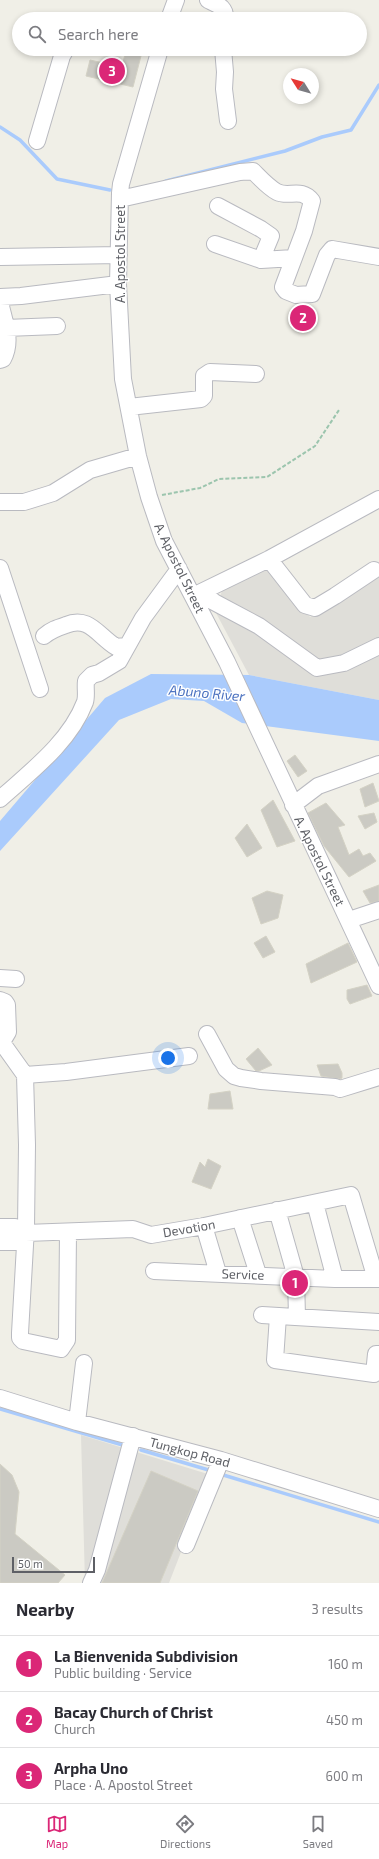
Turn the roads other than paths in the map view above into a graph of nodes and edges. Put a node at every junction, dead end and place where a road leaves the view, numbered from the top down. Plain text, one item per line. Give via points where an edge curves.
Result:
1 (176, 0) edge
2 (208, 0) edge
3 (172, 12) edge
4 (224, 12) edge
5 (62, 56) edge
6 (154, 56) edge
7 (224, 56) edge
8 (228, 121) dead end
9 (38, 141) dead end
10 (120, 192) junction
11 (218, 206) dead end
12 (215, 244) dead end
13 (119, 255) junction
14 (0, 257) edge
15 (379, 257) edge
16 (294, 258) junction
17 (261, 260) junction
18 (118, 284) junction
19 (0, 297) edge
20 (0, 302) edge
21 (57, 326) dead end
22 (6, 328) junction
23 (0, 360) edge
24 (256, 374) dead end
25 (129, 407) junction
26 (138, 456) junction
27 (379, 499) edge
28 (0, 502) edge
29 (269, 559) junction
30 (0, 568) edge
31 (179, 569) junction
32 (374, 570) dead end
33 (198, 594) junction
34 (44, 636) dead end
35 (126, 646) junction
36 (379, 646) edge
37 (40, 689) dead end
38 (379, 764) edge
39 (0, 799) edge
40 (293, 805) junction
41 (379, 910) edge
42 (349, 920) junction
43 (0, 978) edge
44 (16, 978) dead end
45 (379, 986) edge
46 (0, 1000) edge
47 (207, 1034) dead end
48 (1, 1041) edge
49 (188, 1056) dead end
50 (25, 1075) junction
51 (379, 1078) edge
52 (315, 1203) junction
53 (277, 1210) junction
54 (240, 1218) junction
55 (204, 1226) junction
56 (0, 1227) edge
57 (68, 1232) junction
58 (26, 1233) junction
59 (0, 1242) edge
60 (154, 1270) dead end
61 (218, 1273) junction
62 (258, 1274) junction
63 (296, 1277) junction
64 (335, 1279) junction
65 (378, 1279) edge
66 (262, 1315) dead end
67 (278, 1316) junction
68 (297, 1317) junction
69 (379, 1322) edge
70 (379, 1354) edge
71 (84, 1363) dead end
72 (0, 1398) edge
73 (77, 1422) junction
74 (133, 1436) junction
75 (221, 1460) junction
76 (379, 1509) edge
77 (186, 1545) dead end
78 (91, 1583) edge

1 - 3 street
2 - 4 street
5 - 9 street
6 - 10 street, A. Apostol Street
7 - 8 street
10 - 13 street, A. Apostol Street
10 - 16 street via 253,171 278,193 308,195 312,200
11 - 17 street via 271,236
12 - 17 street
13 - 14 street
13 - 18 street, A. Apostol Street
15 - 16 street via 332,250 327,255 313,293 296,295 283,287
16 - 17 street
18 - 19 street
18 - 25 street, A. Apostol Street via 123,379
20 - 22 street
21 - 22 street
22 - 23 street via 8,351
24 - 25 street via 210,372 204,376 204,396 201,399
25 - 26 street, A. Apostol Street
26 - 28 street via 90,470 53,493 24,502
26 - 31 street, A. Apostol Street via 164,541
27 - 29 street
29 - 32 street via 305,605 314,608
29 - 33 street
30 - 37 street
31 - 33 street, A. Apostol Street
31 - 35 street
33 - 36 street via 259,626 317,668 344,663
33 - 40 street, A. Apostol Street
34 - 35 street via 51,630 74,621 86,623 116,647
35 - 39 street via 118,661 86,681 86,700 78,717 56,747
38 - 40 street via 318,786
40 - 42 street, A. Apostol Street
41 - 42 street
42 - 45 street, A. Apostol Street
43 - 44 street
46 - 48 street via 7,1005 8,1032
47 - 51 street via 226,1069 241,1078 340,1089
48 - 50 street
49 - 50 street
50 - 58 street
52 - 53 street, Devotion
52 - 64 street
52 - 65 street, Devotion via 351,1195
53 - 54 street, Devotion
53 - 63 street
54 - 55 street, Devotion
54 - 62 street
55 - 57 street, Devotion via 151,1235 133,1229
55 - 61 street
56 - 58 street, Devotion via 15,1227
57 - 58 street, Devotion
57 - 58 street via 67,1340 61,1349 23,1341 20,1338
58 - 59 street, Devotion via 15,1242
60 - 61 street, Service
61 - 62 street, Service
62 - 63 street, Service
63 - 64 street, Service
63 - 68 street
64 - 65 street, Service
66 - 67 street
67 - 68 street
67 - 70 street via 275,1360 374,1374 376,1354
68 - 69 street
71 - 73 street
72 - 73 street, Tungkop Road
73 - 74 street, Tungkop Road
74 - 75 street, Tungkop Road
74 - 78 street via 97,1570
75 - 76 street, Tungkop Road
75 - 77 street

